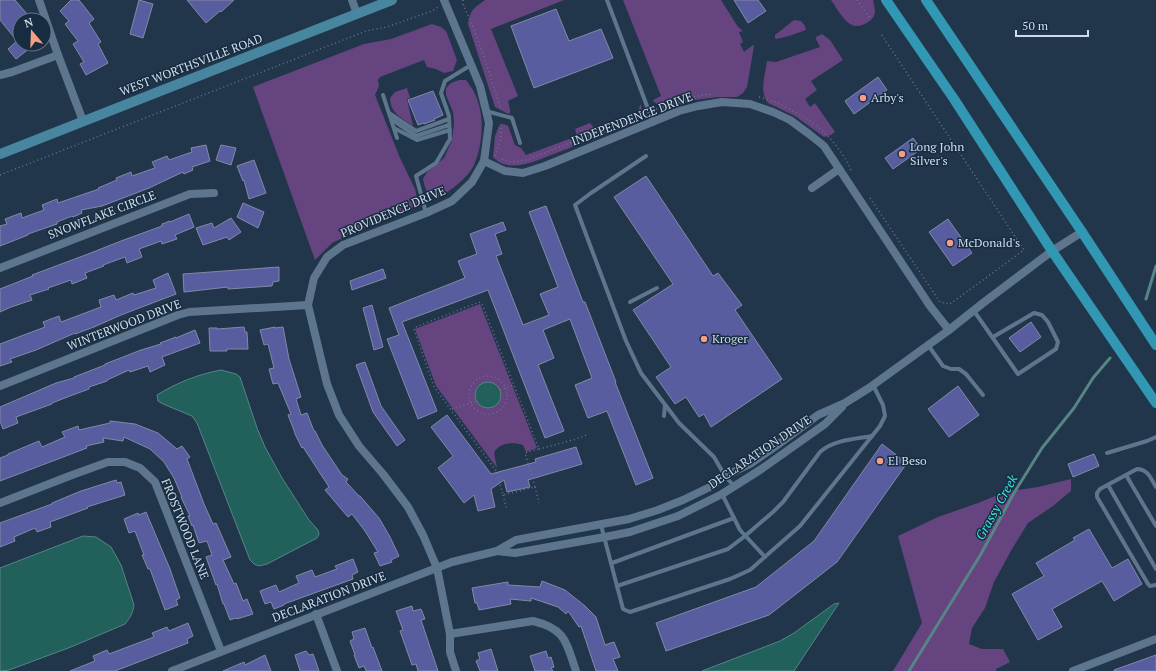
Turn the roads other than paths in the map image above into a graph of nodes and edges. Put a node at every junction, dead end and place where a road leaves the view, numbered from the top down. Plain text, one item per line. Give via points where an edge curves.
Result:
1 (39, 0) edge
2 (352, 0) edge
3 (392, 0) edge
4 (444, 0) edge
5 (607, 0) edge
6 (886, 0) edge
7 (926, 0) edge
8 (357, 14) junction
9 (58, 55) junction
10 (471, 65) junction
11 (0, 75) edge
12 (383, 95) dead end
13 (486, 111) junction
14 (389, 113) junction
15 (391, 119) junction
16 (449, 119) junction
17 (83, 121) junction
18 (653, 122) junction
19 (449, 125) junction
20 (394, 128) junction
21 (450, 130) junction
22 (397, 138) dead end
23 (520, 143) dead end
24 (0, 154) edge
25 (646, 156) dead end
26 (484, 161) junction
27 (839, 169) junction
28 (812, 188) dead end
29 (214, 193) dead end
30 (426, 213) junction
31 (1082, 232) junction
32 (1052, 251) junction
33 (0, 268) edge
34 (657, 288) dead end
35 (630, 302) dead end
36 (308, 305) junction
37 (973, 310) junction
38 (949, 330) junction
39 (993, 336) junction
40 (928, 345) junction
41 (1156, 345) edge
42 (873, 385) junction
43 (0, 386) edge
44 (983, 395) dead end
45 (845, 403) junction
46 (1156, 403) edge
47 (665, 404) junction
48 (664, 416) dead end
49 (872, 436) junction
50 (1156, 437) edge
51 (1107, 453) dead end
52 (1126, 475) junction
53 (725, 476) junction
54 (1108, 485) junction
55 (734, 486) junction
56 (1156, 487) edge
57 (722, 494) junction
58 (0, 503) edge
59 (734, 518) junction
60 (601, 525) junction
61 (1156, 526) edge
62 (745, 536) junction
63 (605, 537) junction
64 (497, 551) junction
65 (765, 557) junction
66 (612, 563) junction
67 (437, 568) junction
68 (1156, 569) edge
69 (1156, 585) edge
70 (617, 586) junction
71 (316, 614) junction
72 (450, 634) junction
73 (1156, 639) edge
74 (221, 651) junction
75 (172, 671) edge
76 (337, 671) edge
77 (456, 671) edge
78 (576, 671) edge
79 (1073, 671) edge

1 - 9 street
2 - 8 street
3 - 8 main road, WEST WORTHSVILLE ROAD
4 - 10 street, PROVIDENCE DRIVE
5 - 18 lane
6 - 32 main road via 954,99
7 - 31 main road
8 - 17 main road, WEST WORTHSVILLE ROAD
9 - 11 street
9 - 17 street
10 - 13 street, PROVIDENCE DRIVE via 480,86
10 - 16 lane via 445,81 441,93
12 - 14 lane
13 - 23 lane via 512,118
13 - 26 street, PROVIDENCE DRIVE via 488,123
14 - 15 lane
14 - 16 lane via 416,131
15 - 19 lane via 416,136
15 - 20 lane
16 - 19 lane
17 - 24 main road, WEST WORTHSVILLE ROAD
18 - 26 street, INDEPENDENCE DRIVE via 524,173 505,171
18 - 27 street, INDEPENDENCE DRIVE via 698,106 722,102 750,104 790,120 824,146
19 - 21 lane
20 - 21 lane via 417,140
20 - 22 lane
21 - 30 lane via 450,139 436,163 416,176
25 - 47 lane via 575,205 626,341 641,373
26 - 30 street, PROVIDENCE DRIVE via 472,182 452,201
27 - 28 street
27 - 38 street, INDEPENDENCE DRIVE via 930,306
29 - 33 street, SNOWFLAKE CIRCLE via 190,194
30 - 36 street, PROVIDENCE DRIVE via 343,245 327,256 314,278
31 - 32 street, DECLARATION DRIVE
31 - 41 main road
32 - 37 street, DECLARATION DRIVE
32 - 46 main road
34 - 35 lane
36 - 43 street, WINTERWOOD DRIVE via 189,312
36 - 67 street, PROVIDENCE DRIVE via 327,384 339,414 359,446 408,507
37 - 38 street, DECLARATION DRIVE
37 - 39 lane
38 - 40 street, DECLARATION DRIVE
39 - 39 lane via 1018,374 1056,349 1058,342 1048,322 1042,315 1034,312
40 - 42 street, DECLARATION DRIVE
40 - 44 lane via 943,366 951,370 959,369 966,374
42 - 45 street, DECLARATION DRIVE
42 - 49 lane via 883,405 885,416
45 - 53 street, DECLARATION DRIVE via 818,415 750,464
45 - 55 street, DECLARATION DRIVE via 815,431
47 - 48 lane
47 - 53 lane via 679,423 714,457
49 - 62 lane via 826,446 783,502
49 - 65 lane via 800,526
50 - 51 lane
52 - 54 lane
52 - 56 lane via 1142,469
52 - 61 lane
53 - 55 lane
53 - 60 street, DECLARATION DRIVE via 712,486 683,500 629,519
54 - 68 lane
54 - 69 lane via 1100,489 1097,497 1148,584
55 - 57 street, DECLARATION DRIVE
57 - 59 lane
57 - 63 street, DECLARATION DRIVE via 678,516 630,532
58 - 74 street, FROSTWOOD LANE via 108,462 125,462 140,468 155,482
59 - 62 lane
59 - 66 lane
60 - 63 lane
60 - 64 street, DECLARATION DRIVE via 516,540
62 - 65 lane
62 - 70 lane via 728,549
63 - 64 street, DECLARATION DRIVE via 515,553
63 - 66 lane
64 - 67 street, DECLARATION DRIVE
65 - 70 lane via 750,570 730,579 630,612 623,609
66 - 70 lane
67 - 71 street, DECLARATION DRIVE
67 - 72 street, PROVIDENCE DRIVE
71 - 74 street, DECLARATION DRIVE
71 - 76 street
72 - 77 street, PROVIDENCE DRIVE via 450,652
72 - 78 street via 533,621 544,624 562,635
73 - 79 street
74 - 75 street, DECLARATION DRIVE

